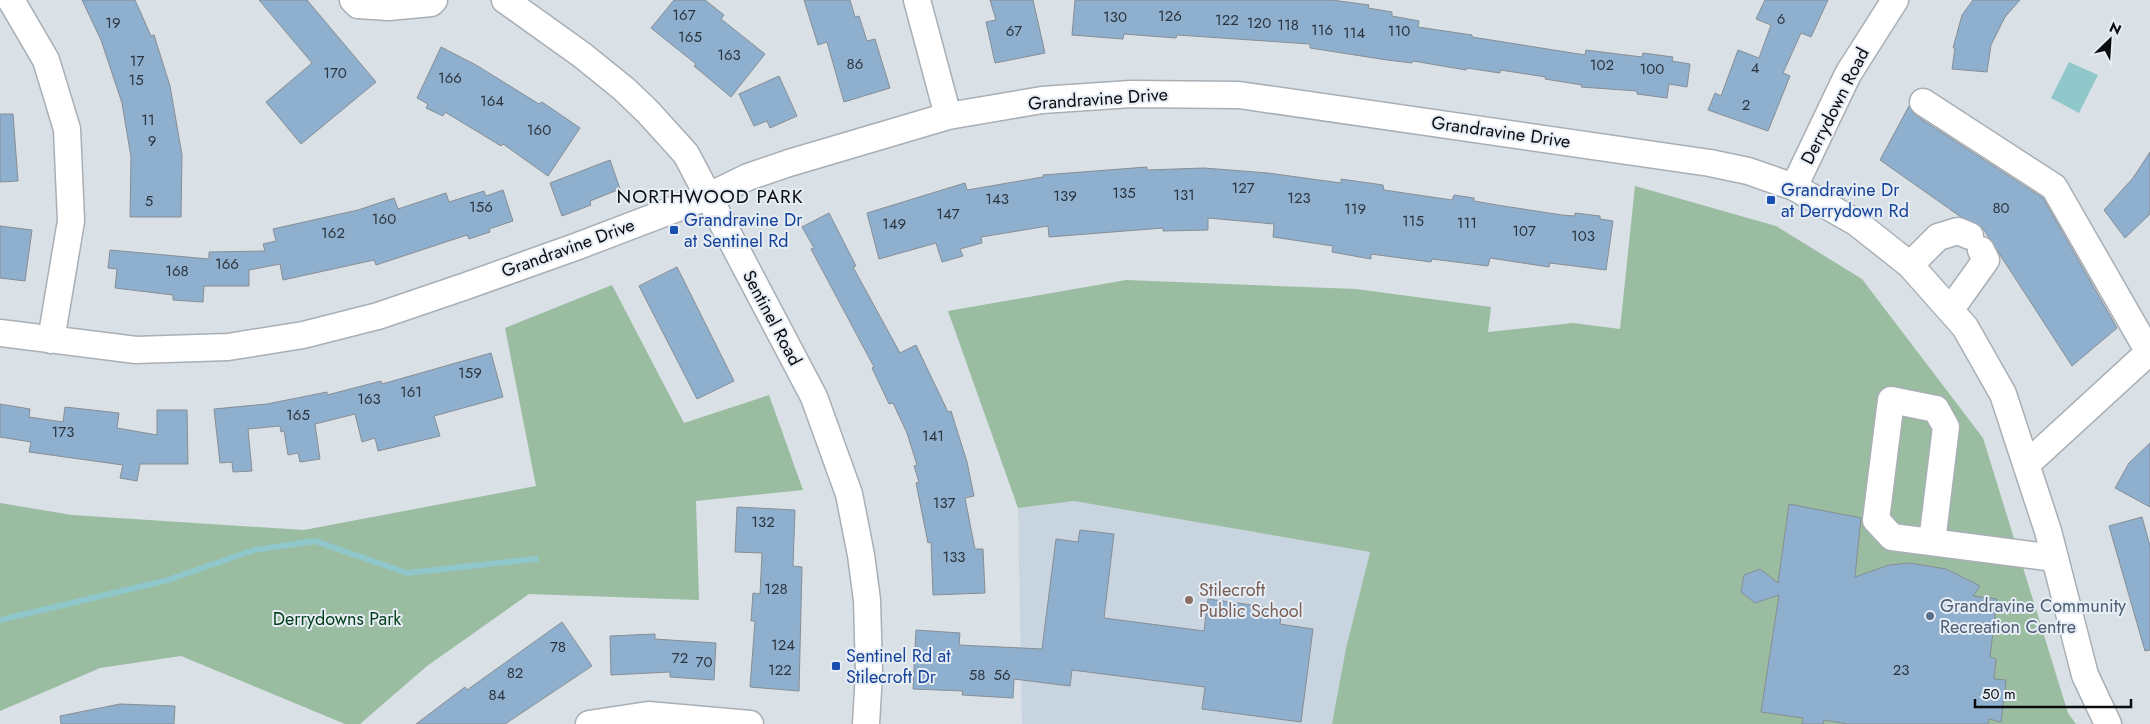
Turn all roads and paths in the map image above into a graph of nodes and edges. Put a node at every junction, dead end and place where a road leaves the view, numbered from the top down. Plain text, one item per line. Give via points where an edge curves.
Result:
1 (11, 0) edge
2 (353, 0) edge
3 (434, 0) edge
4 (506, 0) edge
5 (917, 0) edge
6 (1895, 0) edge
7 (1923, 102) dead end
8 (948, 116) junction
9 (1794, 187) junction
10 (709, 196) junction
11 (1910, 265) junction
12 (1951, 309) junction
13 (0, 333) edge
14 (51, 340) junction
15 (2150, 353) edge
16 (2027, 464) junction
17 (1932, 542) junction
18 (2055, 558) junction
19 (589, 724) edge
20 (750, 724) edge
21 (866, 724) edge
22 (2108, 724) edge

1 - 14 street via 46,60 67,129 71,221
2 - 3 street via 358,5 389,7 431,3
4 - 10 street, Sentinel Road via 582,55 648,112 686,154
5 - 8 street
6 - 9 street, Derrydown Road via 1848,74
7 - 15 street via 2054,187
8 - 9 street, Grandravine Drive via 1042,100 1131,94 1238,95 1710,162
8 - 10 street, Grandravine Drive via 789,163 748,177
9 - 11 street, Grandravine Drive via 1857,223
10 - 14 street, Grandravine Drive via 387,313 303,335 228,347 136,350
10 - 21 street, Sentinel Road via 814,397 850,494 867,600 869,673
11 - 12 street, Grandravine Drive
11 - 12 street via 1938,237 1958,231 1976,243 1986,260
12 - 16 street, Grandravine Drive via 1965,327 2003,394
13 - 14 street, Grandravine Drive
15 - 16 street
16 - 18 street, Grandravine Drive
17 - 17 street via 1892,537 1876,520 1891,400 1936,409 1946,427
17 - 18 street
18 - 22 street, Grandravine Drive via 2085,675
19 - 20 street via 648,715

